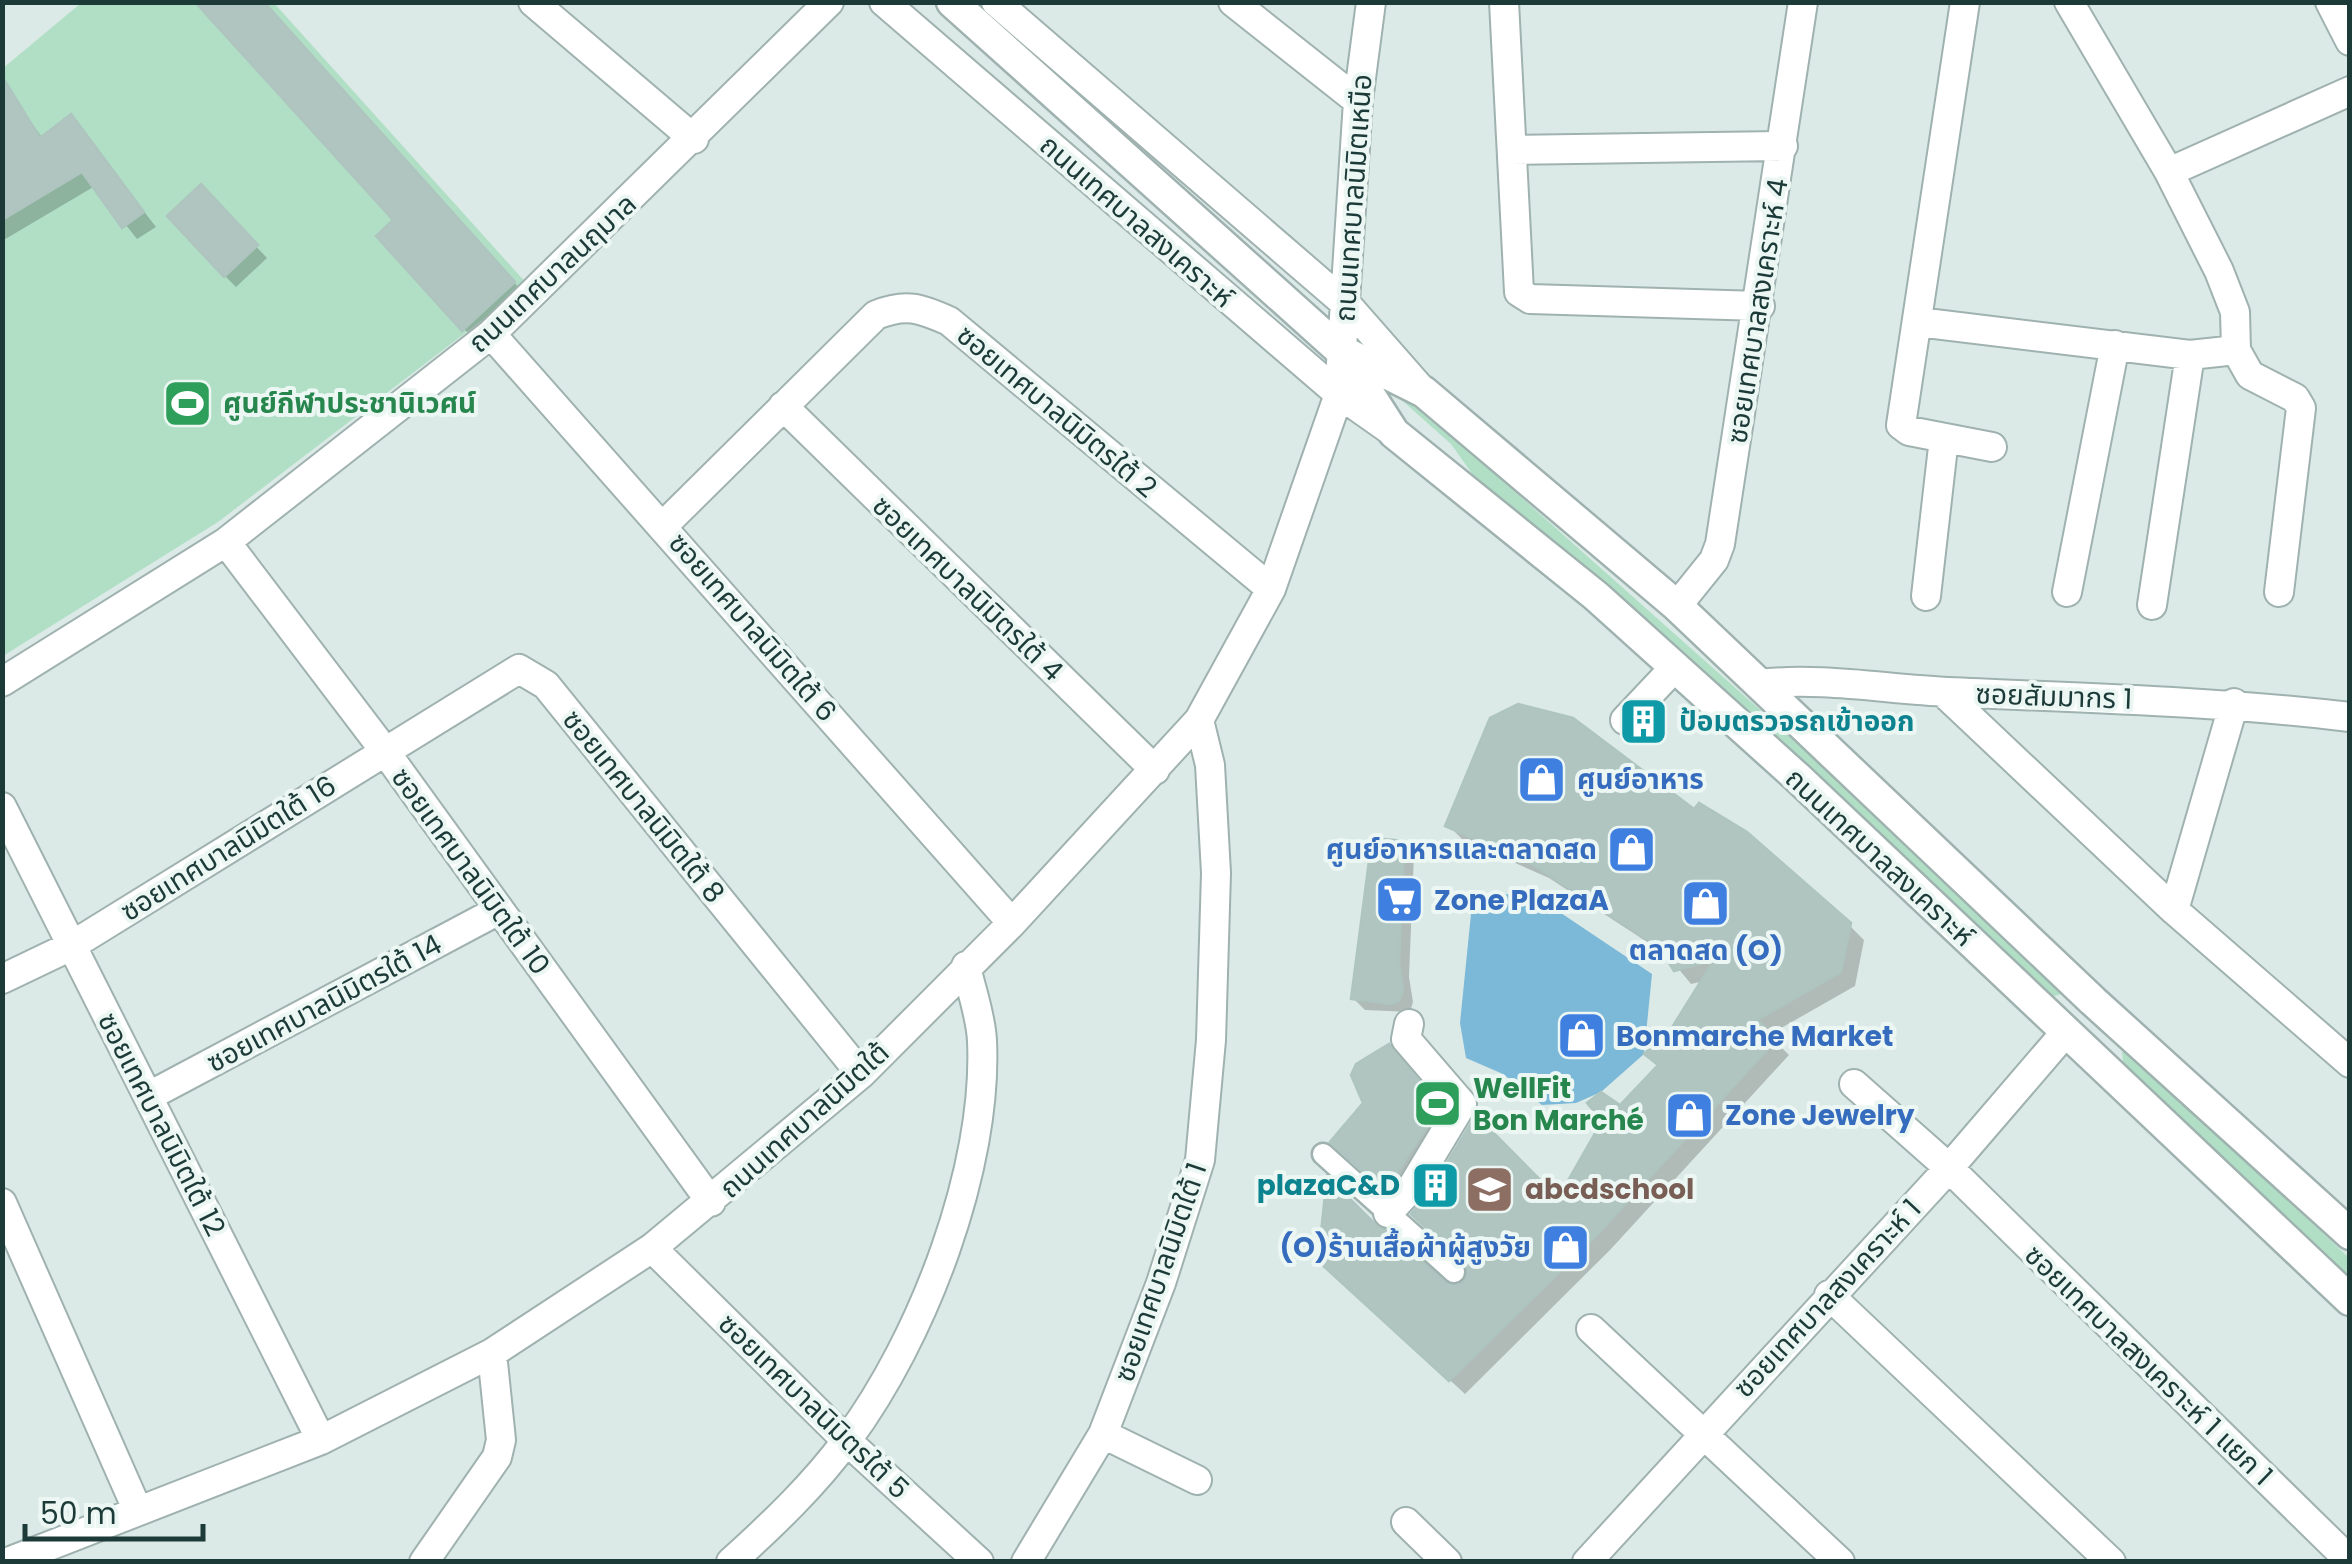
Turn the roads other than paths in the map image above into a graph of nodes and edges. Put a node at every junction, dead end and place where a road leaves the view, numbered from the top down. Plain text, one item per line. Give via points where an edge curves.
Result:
1 (532, 2) edge
2 (828, 2) edge
3 (884, 2) edge
4 (952, 2) edge
5 (996, 2) edge
6 (1233, 2) edge
7 (1371, 2) edge
8 (1504, 2) edge
9 (1803, 2) edge
10 (1964, 2) edge
11 (2069, 2) edge
12 (2330, 2) edge
13 (2350, 41) edge
14 (2350, 91) edge
15 (1358, 101) junction
16 (694, 140) junction
17 (1783, 146) junction
18 (1513, 150) junction
19 (2169, 172) junction
20 (1348, 306) junction
21 (1760, 306) junction
22 (1918, 322) junction
23 (491, 334) junction
24 (2114, 345) junction
25 (1340, 350) junction
26 (2236, 350) junction
27 (2190, 355) junction
28 (1424, 392) junction
29 (1338, 394) junction
30 (784, 406) junction
31 (1394, 433) junction
32 (1944, 438) junction
33 (1992, 447) dead end
34 (664, 525) junction
35 (226, 542) junction
36 (1270, 588) junction
37 (2067, 592) dead end
38 (2278, 592) dead end
39 (1926, 596) dead end
40 (2152, 605) dead end
41 (1677, 606) junction
42 (1675, 667) junction
43 (2, 682) edge
44 (1758, 684) junction
45 (1944, 692) junction
46 (2234, 703) junction
47 (2350, 717) edge
48 (1200, 720) junction
49 (1625, 720) dead end
50 (384, 750) junction
51 (1155, 770) junction
52 (2, 807) edge
53 (499, 910) junction
54 (2174, 910) junction
55 (1012, 923) junction
56 (71, 946) junction
57 (966, 966) junction
58 (2, 979) edge
59 (2093, 1001) junction
60 (1409, 1024) dead end
61 (2065, 1032) junction
62 (2350, 1063) edge
63 (862, 1074) junction
64 (1854, 1084) dead end
65 (149, 1096) junction
66 (1324, 1154) dead end
67 (1949, 1168) junction
68 (2, 1202) edge
69 (711, 1202) junction
70 (1388, 1213) junction
71 (2350, 1234) edge
72 (652, 1248) junction
73 (1454, 1272) dead end
74 (1829, 1295) junction
75 (2350, 1300) edge
76 (1591, 1329) dead end
77 (492, 1353) junction
78 (1703, 1431) junction
79 (1103, 1434) junction
80 (321, 1440) junction
81 (847, 1441) junction
82 (1197, 1480) dead end
83 (137, 1509) junction
84 (1406, 1522) dead end
85 (2350, 1561) edge
86 (8, 1562) edge
87 (424, 1562) edge
88 (732, 1562) edge
89 (979, 1562) edge
90 (1026, 1562) edge
91 (1447, 1562) edge
92 (1587, 1562) edge
93 (1840, 1562) edge
94 (2112, 1562) edge

1 - 16 street
2 - 16 street, ถนนเทศบาลนฤมาล
3 - 29 street, ถนนเทศบาลสงเคราะห์
4 - 25 street, ถนนเทศบาลสงเคราะห์
5 - 20 street, ถนนเทศบาลสงเคราะห์
6 - 15 street
7 - 15 street, ถนนเทศบาลนิมิตเหนือ
8 - 18 street
9 - 17 street, ซอยเทศบาลสงเคราะห์ 4
10 - 22 street
11 - 19 street
12 - 13 street
14 - 19 street
15 - 20 street, ถนนเทศบาลนิมิตเหนือ
16 - 23 street, ถนนเทศบาลนฤมาล
17 - 18 street
17 - 21 street, ซอยเทศบาลสงเคราะห์ 4
18 - 21 street via 1523,296
19 - 26 street via 2235,312
20 - 25 street, ถนนเทศบาลนิมิตเหนือ
20 - 28 street, ถนนเทศบาลสงเคราะห์
21 - 41 street, ซอยเทศบาลสงเคราะห์ 4 via 1720,544
22 - 24 street
22 - 32 street via 1902,425
23 - 34 street, ซอยเทศบาลนิมิตใต้ 6
23 - 35 street, ถนนเทศบาลนฤมาล
24 - 27 street
24 - 37 street
25 - 28 street, ถนนเทศบาลสงเคราะห์
25 - 29 street, ถนนเทศบาลนิมิตเหนือ
25 - 31 street, ถนนเทศบาลสงเคราะห์
26 - 27 street
26 - 38 street via 2250,375 2296,398 2301,408
27 - 40 street
28 - 41 street, ถนนเทศบาลสงเคราะห์
29 - 31 street, ถนนเทศบาลสงเคราะห์
29 - 36 street, ถนนเทศบาลนิมิตใต้
30 - 34 street, ซอยเทศบาลนิมิตรใต้ 2
30 - 36 street, ซอยเทศบาลนิมิตรใต้ 2 via 876,314 917,306 949,321
30 - 51 street, ซอยเทศบาลนิมิตรใต้ 4
31 - 42 street, ถนนเทศบาลสงเคราะห์
32 - 33 street
32 - 39 street
34 - 55 street, ซอยเทศบาลนิมิตใต้ 6
35 - 43 street, ถนนเทศบาลนฤมาล
35 - 50 street, ซอยเทศบาลนิมิตใต้ 10
36 - 48 street, ถนนเทศบาลนิมิตใต้
41 - 44 street, ถนนเทศบาลสงเคราะห์
42 - 49 street
42 - 61 street, ถนนเทศบาลสงเคราะห์
44 - 45 street, ซอยสัมมากร 1
44 - 59 street, ถนนเทศบาลสงเคราะห์
45 - 46 street, ซอยสัมมากร 1
45 - 54 street
46 - 47 street, ซอยสัมมากร 1
46 - 54 street
48 - 51 street, ถนนเทศบาลนิมิตใต้
48 - 79 street, ซอยเทศบาลนิมิตใต้ 1 via 1210,765 1216,873 1200,1160
50 - 53 street, ซอยเทศบาลนิมิตใต้ 10
50 - 56 street, ซอยเทศบาลนิมิตใต้ 16
50 - 63 street, ซอยเทศบาลนิมิตใต้ 8 via 510,672 537,676
51 - 55 street, ถนนเทศบาลนิมิตใต้
52 - 56 street, ซอยเทศบาลนิมิตใต้ 12
53 - 65 street, ซอยเทศบาลนิมิตรใต้ 14
53 - 69 street, ซอยเทศบาลนิมิตใต้ 10
54 - 62 street
55 - 57 street, ถนนเทศบาลนิมิตใต้
56 - 58 street, ซอยเทศบาลนิมิตใต้ 16
56 - 65 street, ซอยเทศบาลนิมิตใต้ 12
57 - 63 street, ถนนเทศบาลนิมิตใต้
57 - 81 street via 982,1039 975,1140 952,1235 891,1371
59 - 61 street
59 - 71 street, ถนนเทศบาลสงเคราะห์
60 - 70 street via 1406,1038 1462,1104 1412,1187
61 - 67 street, ซอยเทศบาลสงเคราะห์ 1
61 - 75 street, ถนนเทศบาลสงเคราะห์
63 - 69 street, ถนนเทศบาลนิมิตใต้
64 - 67 street, ซอยเทศบาลสงเคราะห์ 1 แยก 1
65 - 80 street, ซอยเทศบาลนิมิตใต้ 12
66 - 70 street
67 - 74 street, ซอยเทศบาลสงเคราะห์ 1
67 - 85 street, ซอยเทศบาลสงเคราะห์ 1 แยก 1
68 - 83 street
69 - 72 street, ถนนเทศบาลนิมิตใต้
70 - 73 street
72 - 77 street, ถนนเทศบาลนิมิตใต้
72 - 81 street, ซอยเทศบาลนิมิตรใต้ 5
74 - 78 street, ซอยเทศบาลสงเคราะห์ 1
74 - 94 street
76 - 78 street
77 - 80 street, ถนนเทศบาลนิมิตใต้
77 - 87 street via 497,1456
78 - 92 street, ซอยเทศบาลสงเคราะห์ 1
78 - 93 street
79 - 82 street
79 - 90 street, ซอยเทศบาลนิมิตใต้ 1
80 - 83 street, ถนนเทศบาลนิมิตใต้
81 - 88 street
81 - 89 street, ซอยเทศบาลนิมิตรใต้ 5
83 - 86 street, ถนนเทศบาลนิมิตใต้
84 - 91 street

